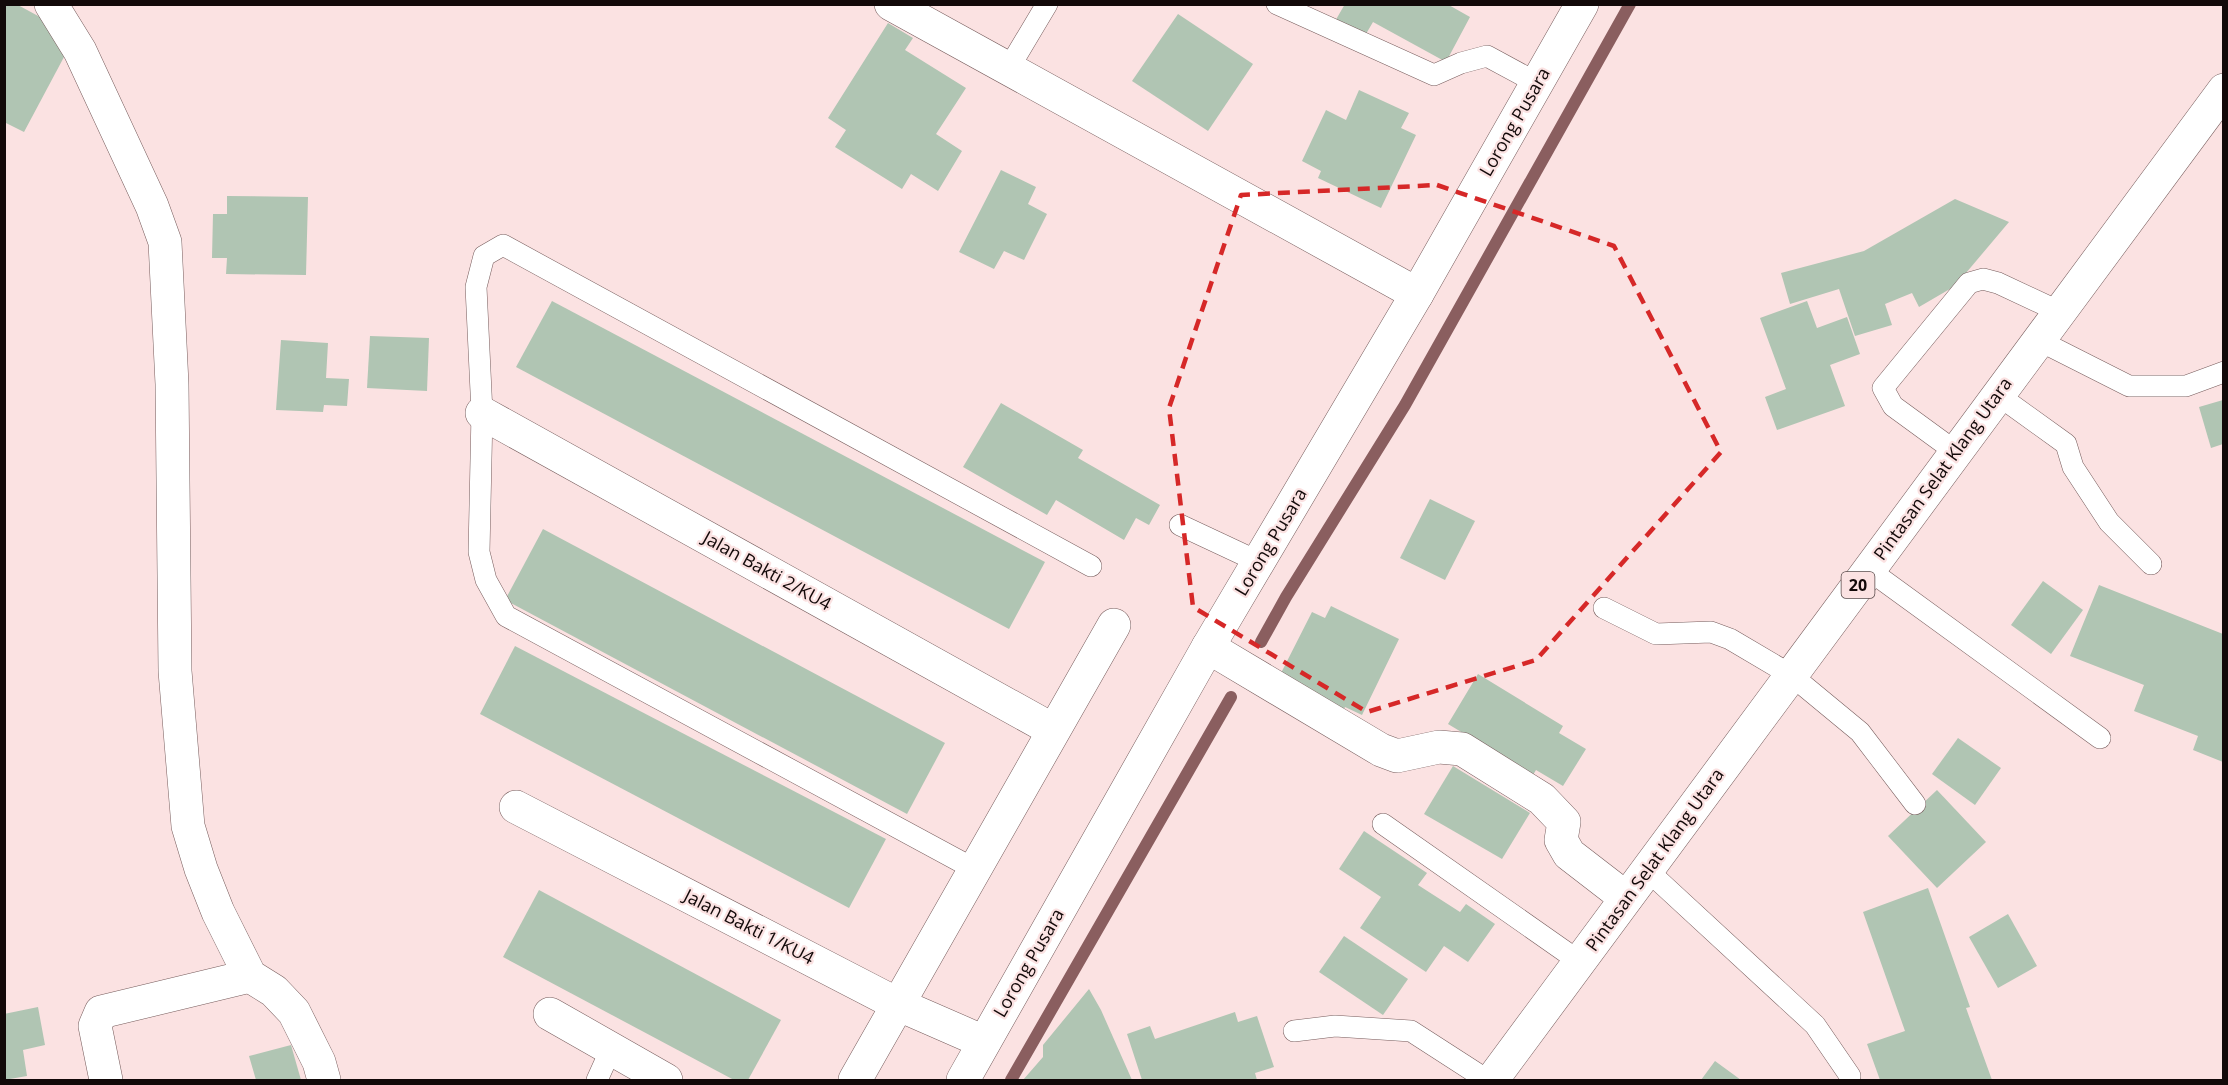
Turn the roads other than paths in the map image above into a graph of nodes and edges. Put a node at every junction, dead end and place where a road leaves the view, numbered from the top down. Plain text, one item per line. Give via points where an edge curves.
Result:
1 (51, 4) edge
2 (891, 4) edge
3 (1047, 4) edge
4 (1277, 4) edge
5 (1582, 4) edge
6 (1007, 71) junction
7 (1537, 83) junction
8 (2223, 90) edge
9 (1418, 294) junction
10 (2060, 312) junction
11 (2038, 340) junction
12 (2223, 372) edge
13 (1998, 395) junction
14 (482, 413) junction
15 (1956, 452) junction
16 (1180, 525) dead end
17 (1259, 561) junction
18 (2151, 564) dead end
19 (1091, 566) dead end
20 (1869, 570) junction
21 (1604, 608) dead end
22 (1114, 625) dead end
23 (1208, 647) junction
24 (1791, 675) junction
25 (1053, 730) junction
26 (2100, 738) dead end
27 (1915, 804) dead end
28 (516, 807) dead end
29 (1383, 824) dead end
30 (976, 870) junction
31 (1647, 870) junction
32 (1626, 898) junction
33 (1580, 962) junction
34 (250, 976) junction
35 (897, 1004) junction
36 (550, 1014) dead end
37 (1294, 1031) dead end
38 (984, 1042) junction
39 (611, 1049) junction
40 (1850, 1076) dead end
41 (106, 1080) edge
42 (324, 1080) edge
43 (597, 1080) edge
44 (666, 1080) edge
45 (855, 1080) edge
46 (963, 1080) edge
47 (1487, 1080) edge
48 (1492, 1080) edge

1 - 34 main road via 80,51 165,242 172,384 175,670 188,826 214,901
2 - 6 main road
3 - 6 lane
4 - 7 lane via 1434,75 1487,57
5 - 7 main road, Lorong Pusara
6 - 9 main road
7 - 9 main road, Lorong Pusara
8 - 10 main road, Pintasan Selat Klang Utara / 20
9 - 17 main road, Lorong Pusara
10 - 11 main road, Pintasan Selat Klang Utara / 20
10 - 15 lane via 1998,283 1983,279 1969,283 1883,388 1893,406
11 - 12 lane via 2129,387 2186,386
11 - 13 main road, Pintasan Selat Klang Utara / 20
13 - 15 main road, Pintasan Selat Klang Utara / 20
13 - 18 lane via 2066,444 2073,467 2109,522
14 - 19 lane via 477,287 484,256 503,245
14 - 25 main road, Jalan Bakti 2/KU4
14 - 30 lane via 479,552 486,580 506,616
15 - 20 main road, Pintasan Selat Klang Utara / 20
16 - 17 lane
17 - 23 main road, Lorong Pusara
20 - 24 main road, Pintasan Selat Klang Utara / 20
20 - 26 lane
21 - 24 lane via 1656,634 1712,632
22 - 25 main road
23 - 32 main road via 1381,750 1397,756 1438,747 1462,749 1542,798 1564,822 1561,840 1569,854
23 - 38 main road, Lorong Pusara
24 - 27 lane via 1860,732
24 - 31 main road, Pintasan Selat Klang Utara / 20
25 - 30 main road
28 - 35 main road, Jalan Bakti 1/KU4
29 - 33 lane
30 - 35 main road
31 - 32 main road, Pintasan Selat Klang Utara / 20
31 - 40 lane via 1815,1025
32 - 33 main road, Pintasan Selat Klang Utara / 20
33 - 48 main road, Pintasan Selat Klang Utara / 20
34 - 41 main road via 101,1012 95,1026
34 - 42 main road via 274,991 294,1012 320,1062
35 - 38 main road, Jalan Bakti 1/KU4
35 - 45 main road
36 - 39 main road
37 - 47 lane via 1335,1026 1411,1031
38 - 46 main road, Lorong Pusara
39 - 43 lane
39 - 44 main road

